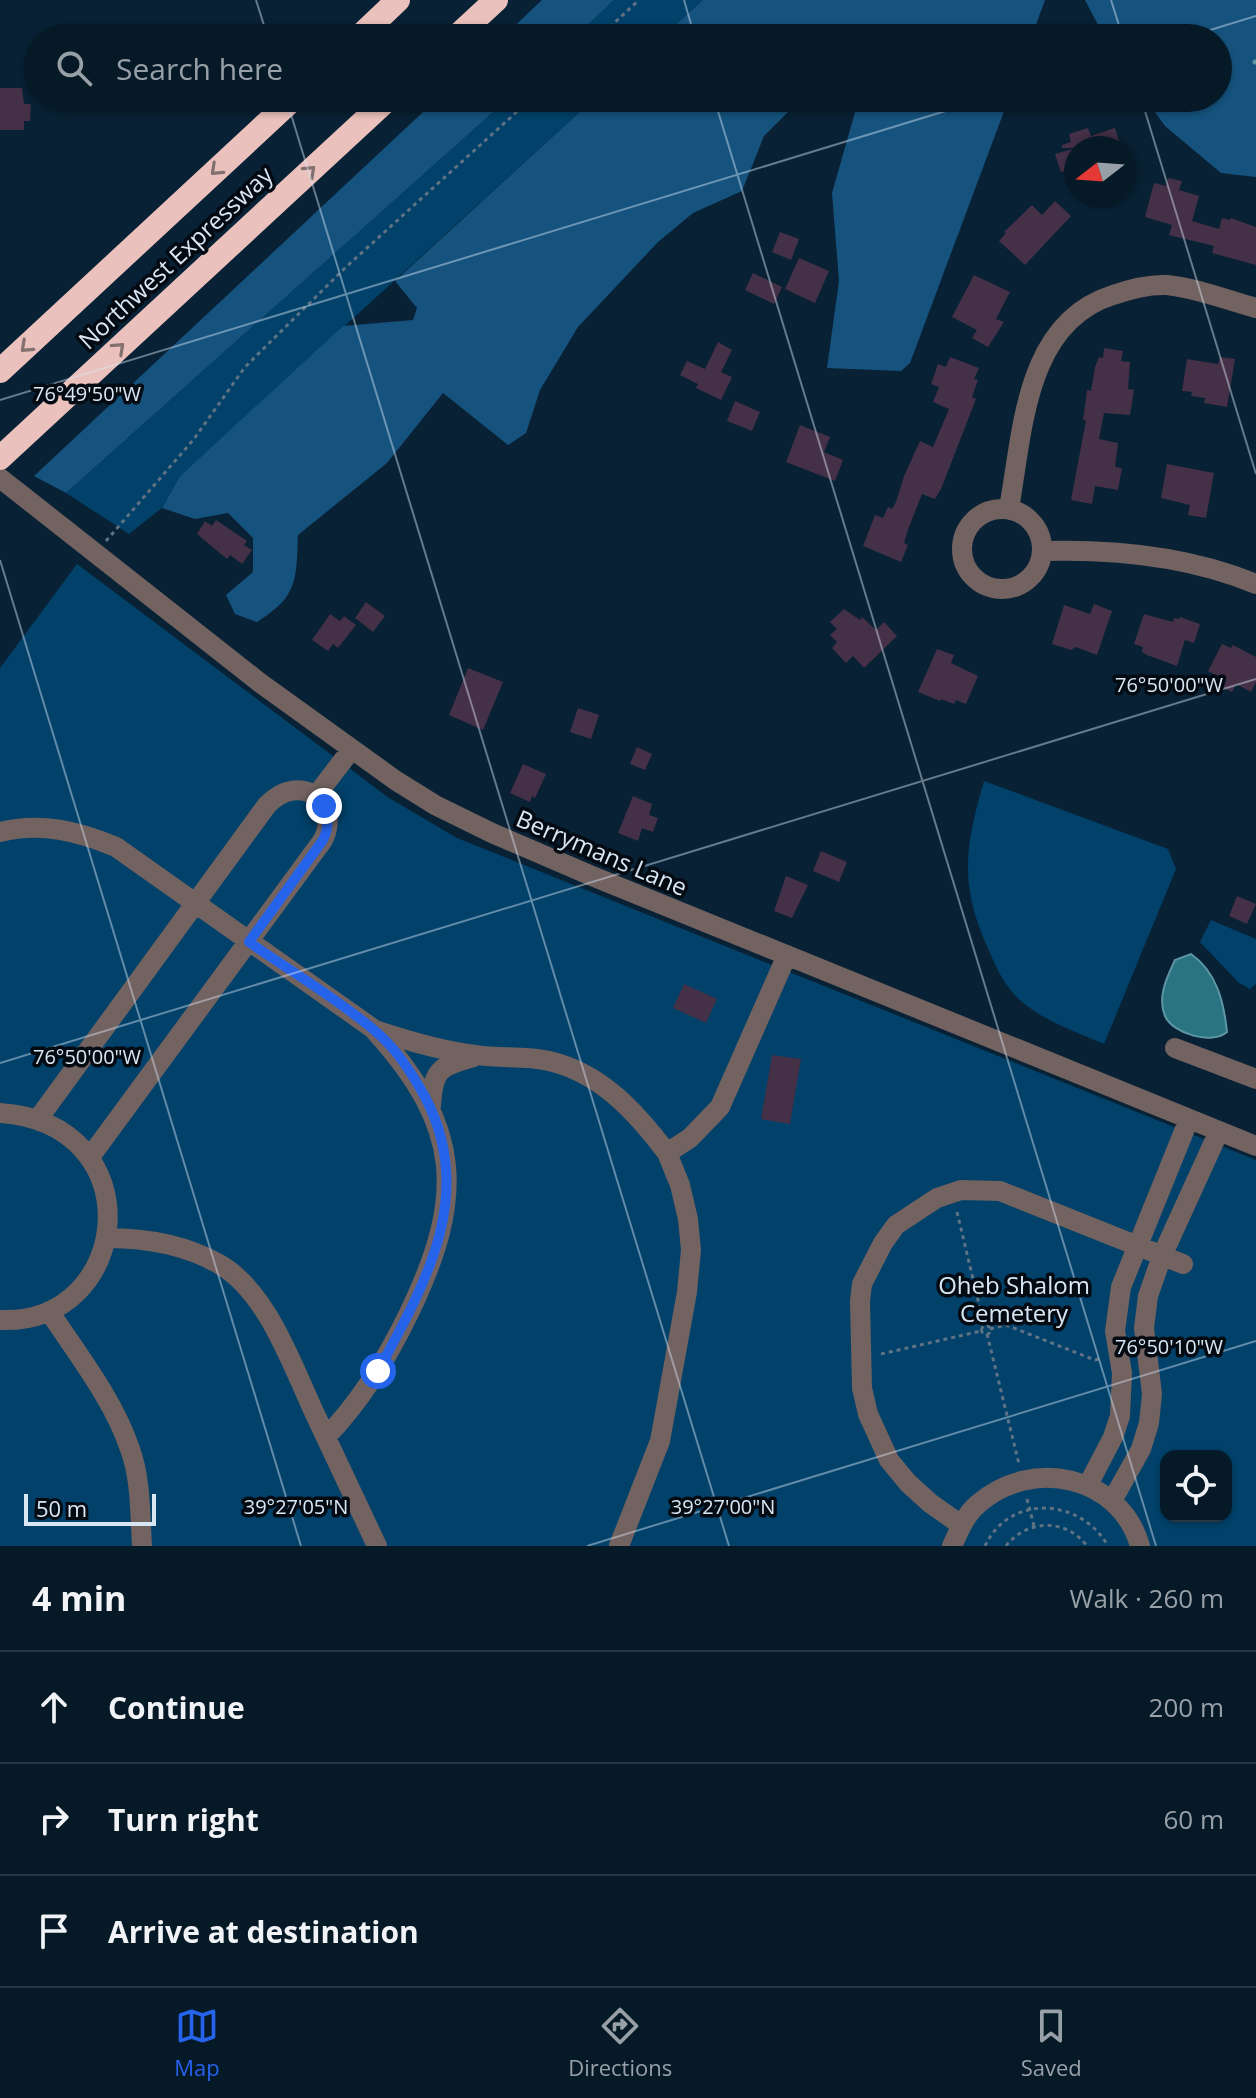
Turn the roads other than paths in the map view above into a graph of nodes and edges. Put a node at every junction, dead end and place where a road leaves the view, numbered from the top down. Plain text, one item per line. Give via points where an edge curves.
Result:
1 (398, 0) edge
2 (496, 0) edge
3 (373, 24) edge
4 (470, 24) edge
5 (279, 112) edge
6 (374, 112) edge
7 (1256, 308) edge
8 (0, 371) edge
9 (0, 458) edge
10 (0, 478) edge
11 (1009, 508) junction
12 (1043, 551) junction
13 (1256, 584) edge
14 (351, 750) junction
15 (315, 797) junction
16 (0, 832) edge
17 (197, 903) junction
18 (249, 942) junction
19 (787, 955) junction
20 (375, 1030) junction
21 (1175, 1048) dead end
22 (478, 1056) junction
23 (1256, 1079) edge
24 (431, 1109) junction
25 (0, 1113) edge
26 (38, 1119) junction
27 (1189, 1119) junction
28 (1219, 1131) junction
29 (1256, 1146) edge
30 (667, 1153) junction
31 (90, 1157) junction
32 (107, 1238) junction
33 (1137, 1246) junction
34 (1162, 1256) junction
35 (1183, 1264) dead end
36 (49, 1311) junction
37 (0, 1320) edge
38 (326, 1437) junction
39 (1088, 1485) junction
40 (1112, 1501) junction
41 (961, 1525) junction
42 (142, 1546) edge
43 (377, 1546) edge
44 (619, 1546) edge
45 (952, 1546) edge
46 (1140, 1546) edge

1 - 3 highway
2 - 4 highway
5 -> 8 highway, Northwest Expressway
9 -> 6 highway, Northwest Expressway
7 - 11 street via 1168,285 1125,291 1083,308 1066,323 1041,361 1031,388
10 - 14 street, Berrymans Lane
11 - 12 street via 1036,525
11 - 12 street via 982,513 964,534 962,557 974,577 995,589 1020,585 1038,568
12 - 13 street via 1137,554 1209,568
14 - 15 street
14 - 19 street, Berrymans Lane via 435,805 492,833
15 - 17 street via 294,789 274,798
15 - 18 street via 324,806 328,830
16 - 17 street via 34,826 92,836 137,859
17 - 18 street
17 - 26 street
18 - 20 street
18 - 31 street
19 - 27 street, Berrymans Lane
19 - 30 street via 720,1107
20 - 22 street
20 - 24 street via 402,1060
21 - 23 street
22 - 24 street via 438,1071
22 - 30 street via 551,1061 581,1072 626,1104
24 - 38 street via 446,1161 447,1190 430,1270 378,1371
25 - 26 street
26 - 31 street via 76,1141
27 - 28 street, Berrymans Lane
27 - 33 street
28 - 29 street, Berrymans Lane
28 - 34 street
30 - 44 street via 688,1219 687,1292 660,1441
31 - 32 street via 107,1197
32 - 36 street via 84,1284
32 - 38 street via 172,1244 221,1265 244,1285 261,1305
33 - 34 street
33 - 39 street via 1116,1314 1120,1416
33 - 41 street via 1000,1191 961,1190 937,1198 896,1225 871,1263 860,1301 862,1388 868,1414 889,1460 919,1493
34 - 35 street
34 - 40 street via 1144,1314 1152,1394 1149,1423
36 - 37 street
36 - 42 street via 119,1421 131,1450
38 - 43 street
39 - 40 street
39 - 41 street via 1046,1476 1023,1479 977,1505
40 - 46 street
41 - 45 street

